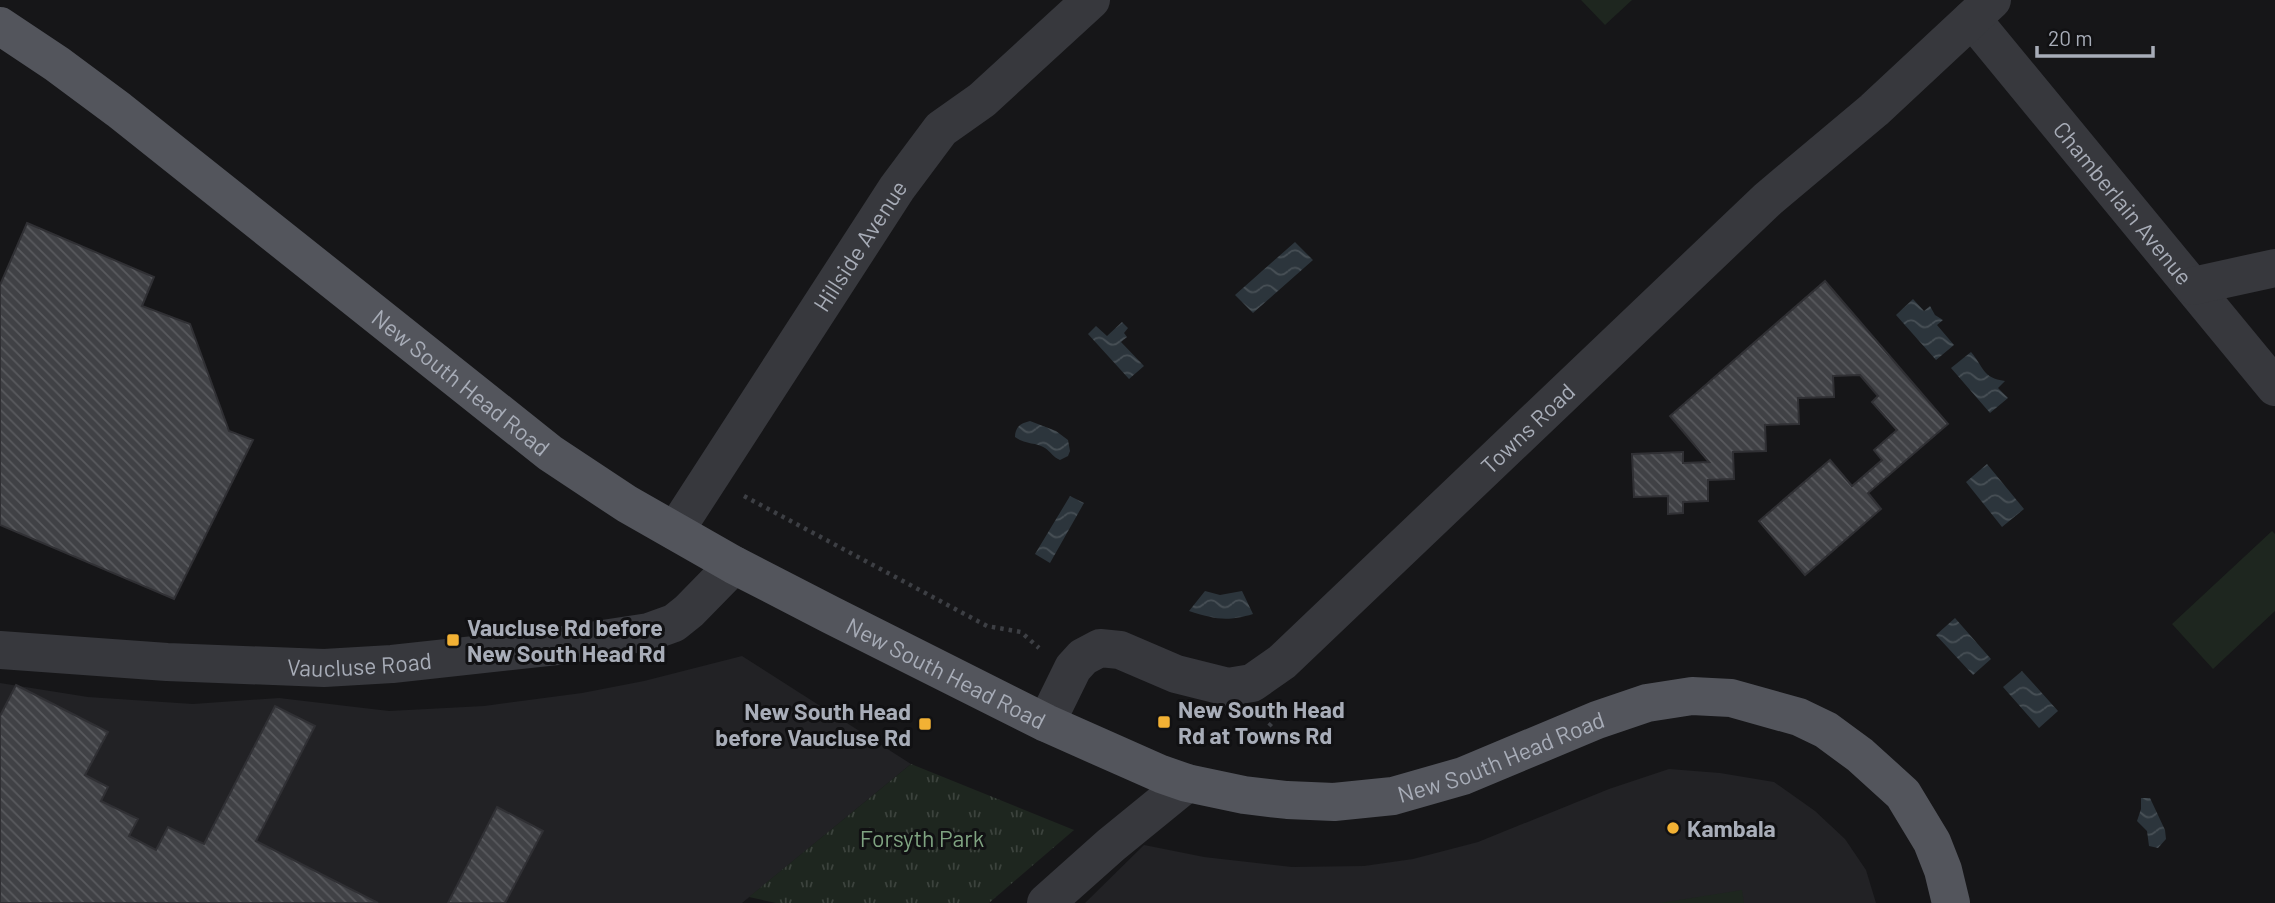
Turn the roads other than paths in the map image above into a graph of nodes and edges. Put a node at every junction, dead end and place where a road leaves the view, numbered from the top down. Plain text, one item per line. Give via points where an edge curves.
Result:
1 (1091, 0) edge
2 (1982, 9) edge
3 (0, 26) edge
4 (2275, 268) edge
5 (2193, 286) junction
6 (2275, 387) edge
7 (675, 531) junction
8 (734, 565) junction
9 (0, 650) edge
10 (1046, 723) junction
11 (1186, 783) junction
12 (1046, 903) edge
13 (1951, 903) edge

1 - 7 street, Hillside Avenue via 982,100 941,129 897,188
2 - 5 street, Chamberlain Avenue
2 - 10 street, Towns Road via 1874,110 1758,208 1282,662 1252,683 1228,687 1100,648 1073,668
3 - 7 main road, New South Head Road via 119,110 550,453
4 - 5 street
5 - 6 street, Chamberlain Avenue
7 - 8 main road, New South Head Road
8 - 9 street, Vaucluse Road via 674,624 557,646 324,668
8 - 10 main road, New South Head Road
10 - 11 main road, New South Head Road
11 - 12 street
11 - 13 main road, New South Head Road via 1287,800 1334,802 1393,796 1463,776 1647,703 1692,696 1731,698 1799,717 1826,730 1903,794 1932,842

